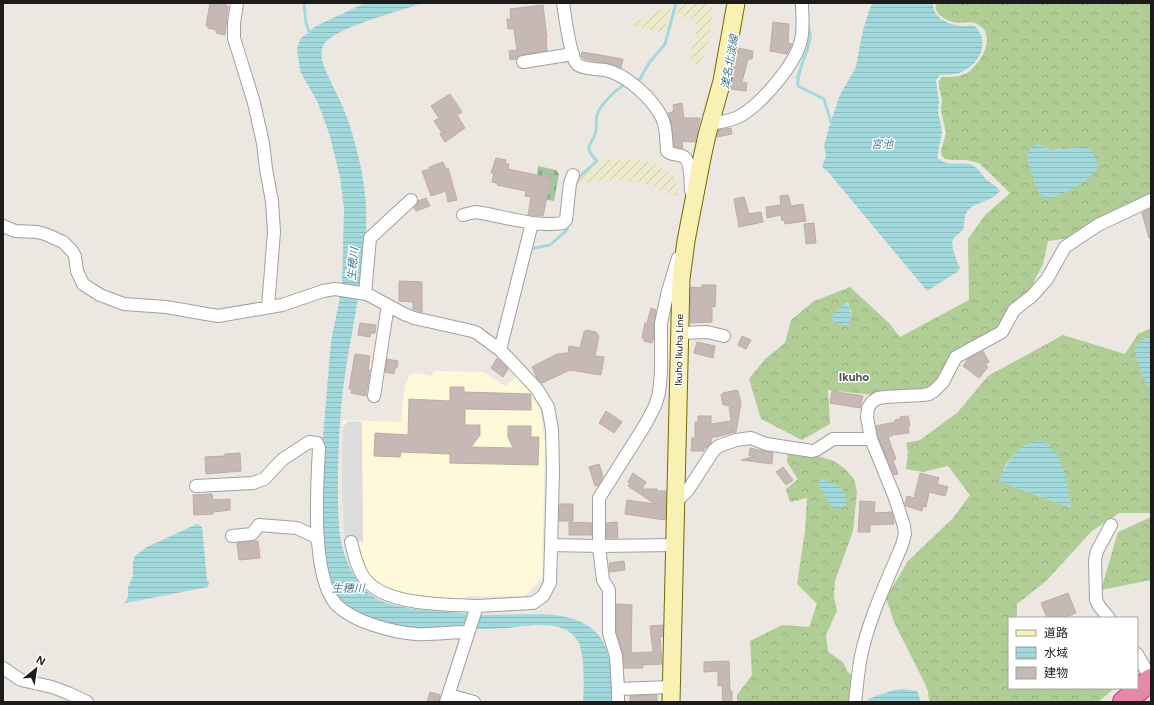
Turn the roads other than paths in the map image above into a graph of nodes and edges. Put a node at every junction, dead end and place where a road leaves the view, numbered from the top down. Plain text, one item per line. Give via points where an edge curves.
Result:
1 (237, 3) edge
2 (563, 3) edge
3 (736, 3) edge
4 (802, 3) edge
5 (573, 54) junction
6 (523, 62) dead end
7 (710, 124) junction
8 (573, 175) dead end
9 (412, 200) dead end
10 (1151, 200) edge
11 (694, 202) junction
12 (463, 215) dead end
13 (532, 223) junction
14 (3, 226) edge
15 (688, 231) junction
16 (362, 294) junction
17 (389, 306) junction
18 (268, 307) junction
19 (680, 333) junction
20 (724, 336) dead end
21 (500, 350) junction
22 (374, 396) dead end
23 (871, 439) junction
24 (196, 486) dead end
25 (676, 502) junction
26 (1111, 525) dead end
27 (232, 536) dead end
28 (318, 538) junction
29 (351, 542) dead end
30 (551, 544) junction
31 (675, 544) junction
32 (599, 546) junction
33 (476, 609) junction
34 (1108, 617) edge
35 (468, 631) junction
36 (1138, 656) edge
37 (3, 668) edge
38 (1150, 683) edge
39 (618, 688) junction
40 (671, 694) edge
41 (448, 698) edge
42 (87, 702) edge
43 (474, 702) edge
44 (618, 702) edge
45 (855, 702) edge
46 (1124, 702) edge

1 - 18 street via 234,38 260,130 272,201 274,232
2 - 5 street
3 - 7 main road, Ikuho Ikuha Line via 722,82
4 - 7 street via 802,39 799,50 786,70 768,93 748,111 734,118
5 - 6 street
5 - 11 street via 579,66 623,77 635,85 651,102 664,122 667,151 687,159
7 - 11 main road, Ikuho Ikuha Line
8 - 13 street via 566,220 552,225
9 - 16 street via 370,238
10 - 23 street via 1098,225 1065,247 1047,279 1032,296 1014,310 1002,332 956,357 943,382 934,391 923,395 884,396 872,402 867,412
11 - 15 main road, Ikuho Ikuha Line
12 - 13 street via 482,213
13 - 21 street
14 - 18 street via 15,231 46,234 63,242 75,256 77,271 83,284 100,295 124,304 166,307 218,316
15 - 19 main road, Ikuho Ikuha Line via 680,279
15 - 32 street via 669,286 662,317 661,373 657,401 645,425 599,498
16 - 17 street
16 - 18 street via 330,289
17 - 21 street via 414,318 472,331
17 - 22 street
19 - 20 street via 707,332
19 - 25 main road, Ikuho Ikuha Line
21 - 30 street via 537,389 548,407 552,429
23 - 25 street via 834,438 816,450 766,444 751,438 730,442 715,449 688,490
23 - 45 street via 895,498 905,534 869,628 861,656
24 - 28 street via 261,481 282,458 309,442 317,443
25 - 31 main road, Ikuho Ikuha Line
26 - 34 street via 1094,560 1096,600
27 - 28 street via 252,534 258,525 297,528
28 - 35 street via 329,594 343,611 352,617 388,629 415,634
29 - 33 street via 365,579 388,595 394,598
30 - 32 street
30 - 33 street via 550,583 543,596 530,604
31 - 32 street
31 - 40 main road, Ikuho Ikuha Line
32 - 39 street via 603,580 609,590 609,633 616,656
33 - 35 street
35 - 41 street
36 - 38 street
37 - 42 street via 21,680 52,687
38 - 46 highway
39 - 40 street
39 - 44 street
41 - 43 street

